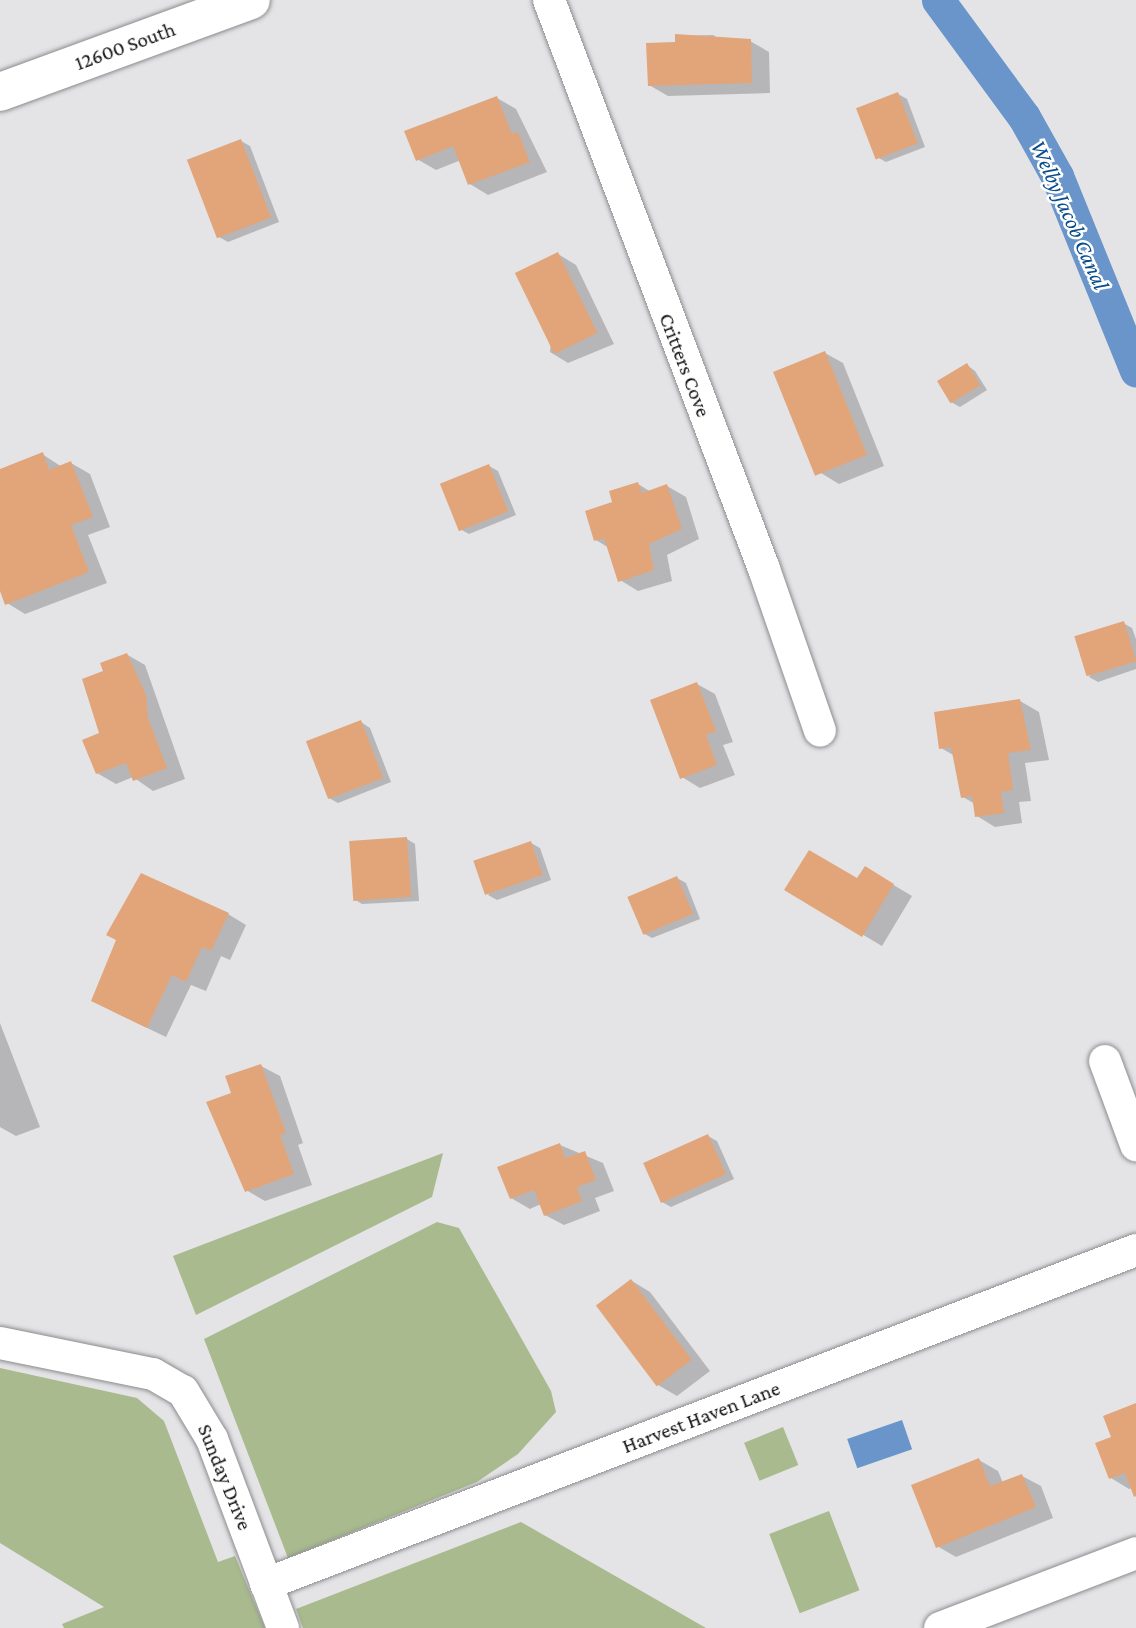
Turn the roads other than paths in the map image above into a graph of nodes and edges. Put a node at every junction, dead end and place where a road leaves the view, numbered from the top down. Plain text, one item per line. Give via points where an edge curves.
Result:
1 (251, 0) edge
2 (549, 0) edge
3 (0, 92) edge
4 (820, 731) dead end
5 (1105, 1061) dead end
6 (1136, 1144) edge
7 (1136, 1250) edge
8 (0, 1343) edge
9 (1136, 1553) edge
10 (266, 1584) junction
11 (283, 1628) edge
12 (940, 1628) edge

1 - 3 main road, 12600 South
2 - 4 street, Critters Cove via 764,569
5 - 6 street
7 - 10 street, Harvest Haven Lane
8 - 10 street, Sunday Drive via 153,1374 183,1391 212,1440
9 - 12 street
10 - 11 street, Sunday Drive

